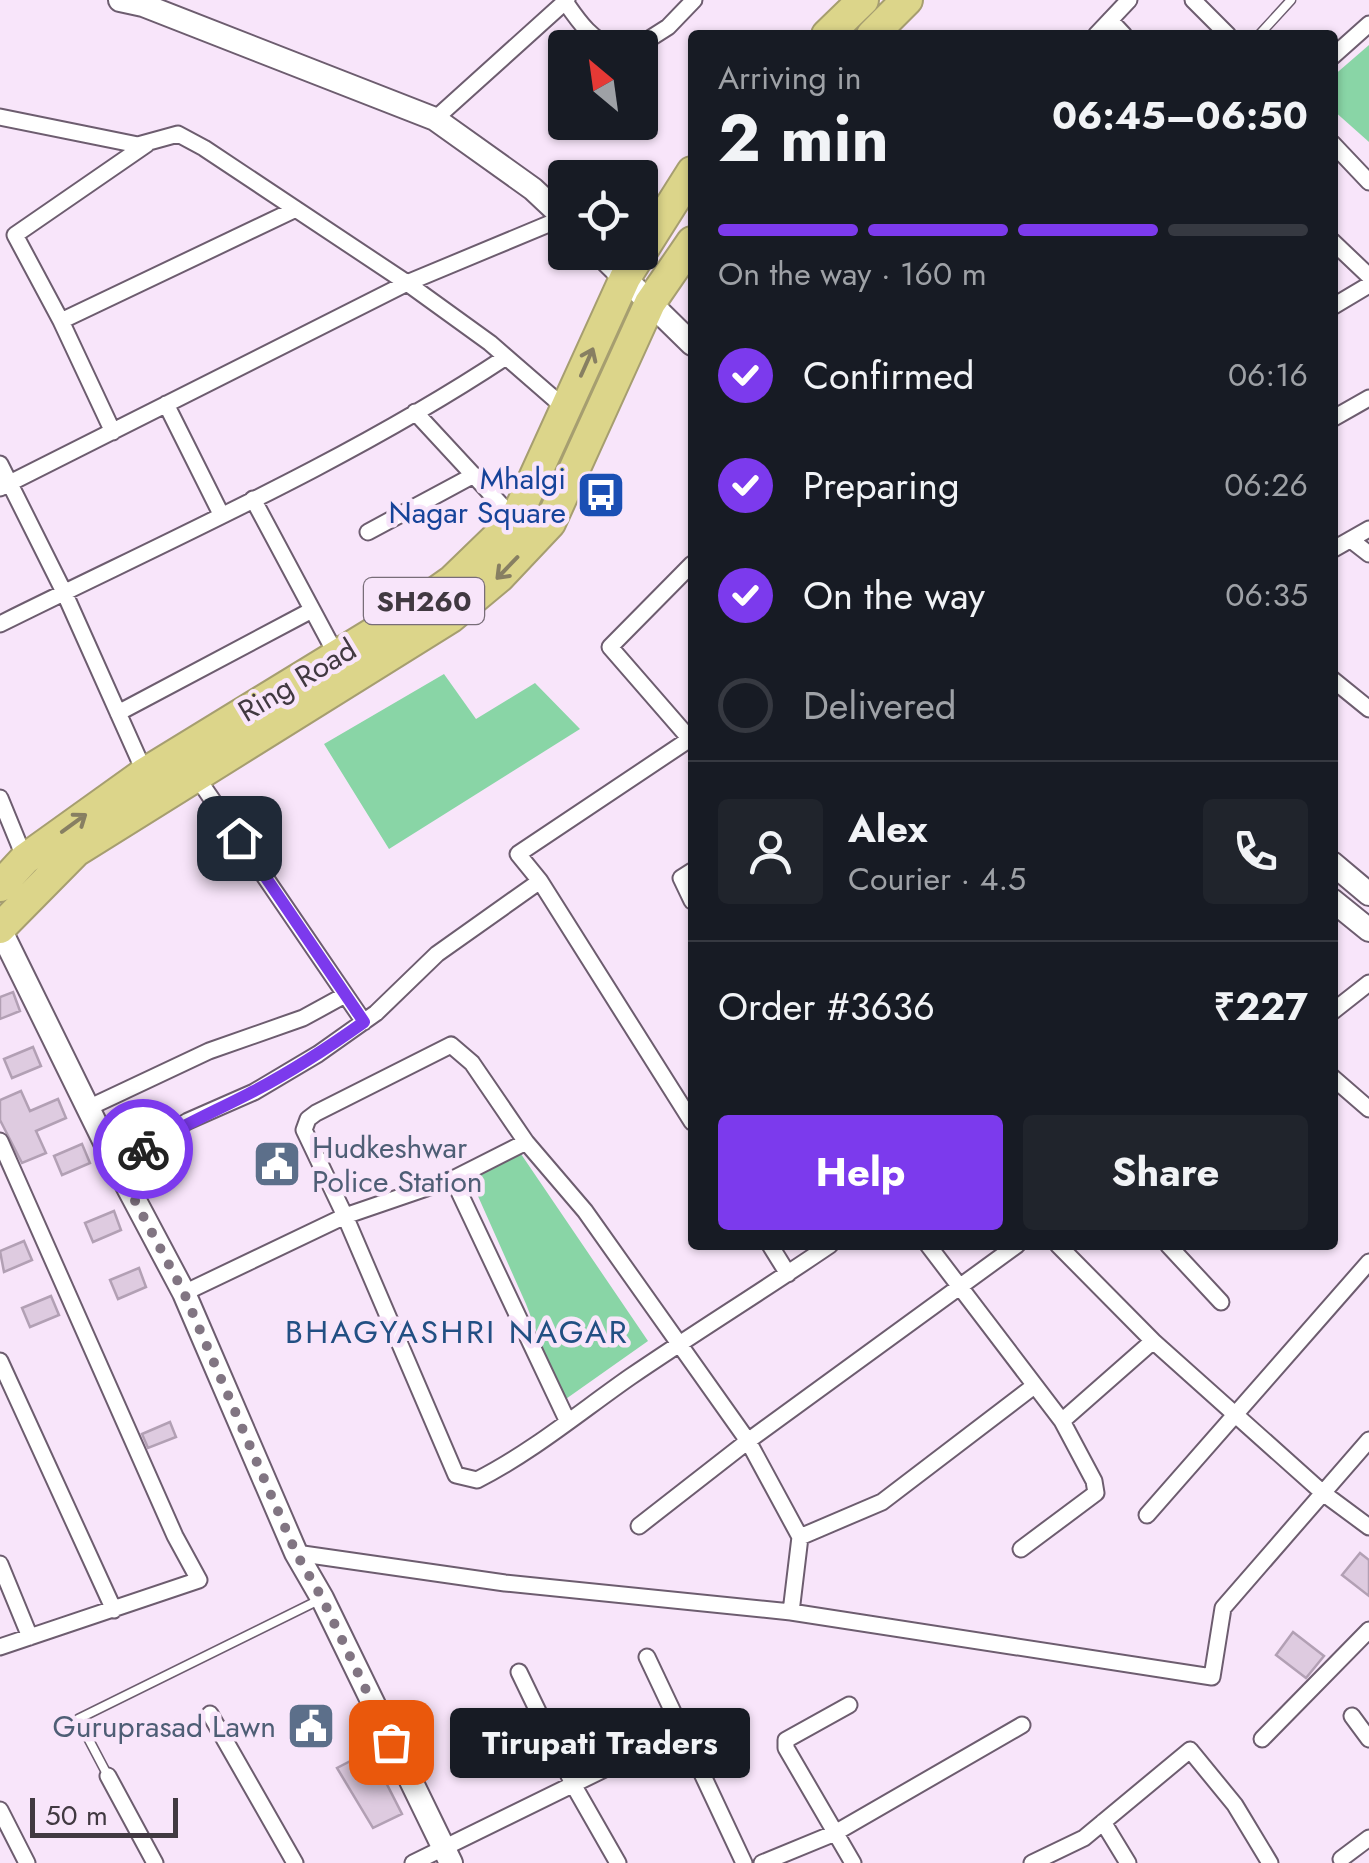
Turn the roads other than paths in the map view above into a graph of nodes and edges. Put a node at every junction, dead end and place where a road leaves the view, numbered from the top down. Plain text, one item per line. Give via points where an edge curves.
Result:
1 (694, 0) edge
2 (863, 0) edge
3 (907, 0) edge
4 (1129, 0) edge
5 (1291, 0) edge
6 (136, 2) edge
7 (567, 2) edge
8 (1201, 3) edge
9 (1110, 20) junction
10 (1369, 24) edge
11 (587, 30) edge
12 (833, 30) edge
13 (877, 30) edge
14 (1101, 30) edge
15 (1119, 30) edge
16 (1224, 30) edge
17 (1264, 30) edge
18 (658, 34) edge
19 (1338, 52) edge
20 (0, 117) edge
21 (435, 119) junction
22 (150, 142) junction
23 (1338, 150) edge
24 (688, 178) edge
25 (1369, 182) edge
26 (548, 204) edge
27 (296, 209) junction
28 (548, 226) edge
29 (1338, 247) edge
30 (688, 248) edge
31 (617, 270) edge
32 (1369, 276) edge
33 (625, 278) junction
34 (407, 283) junction
35 (1369, 285) edge
36 (1338, 303) edge
37 (650, 304) junction
38 (62, 322) junction
39 (688, 340) edge
40 (506, 357) junction
41 (1369, 398) edge
42 (166, 404) junction
43 (566, 408) junction
44 (415, 412) junction
45 (1338, 416) edge
46 (112, 432) junction
47 (0, 464) edge
48 (474, 476) junction
49 (5, 485) edge
50 (253, 499) junction
51 (222, 514) junction
52 (515, 520) junction
53 (1369, 529) edge
54 (368, 532) dead end
55 (1351, 540) junction
56 (1338, 547) edge
57 (1369, 554) edge
58 (688, 568) edge
59 (64, 592) junction
60 (312, 610) junction
61 (0, 624) edge
62 (337, 656) junction
63 (1338, 684) edge
64 (1369, 709) edge
65 (118, 713) junction
66 (688, 737) edge
67 (688, 742) edge
68 (145, 774) junction
69 (196, 776) junction
70 (0, 798) edge
71 (14, 849) edge
72 (1338, 868) edge
73 (540, 881) junction
74 (0, 886) edge
75 (1369, 894) edge
76 (1338, 905) edge
77 (0, 929) edge
78 (1369, 930) edge
79 (1369, 983) edge
80 (345, 995) junction
81 (1338, 1007) edge
82 (364, 1022) junction
83 (1338, 1083) edge
84 (88, 1108) junction
85 (1369, 1109) edge
86 (688, 1116) edge
87 (0, 1140) edge
88 (526, 1142) junction
89 (116, 1165) junction
90 (453, 1179) junction
91 (345, 1216) junction
92 (773, 1250) edge
93 (823, 1250) edge
94 (932, 1250) edge
95 (1011, 1250) edge
96 (1063, 1250) edge
97 (1173, 1250) edge
98 (1369, 1262) edge
99 (788, 1274) junction
100 (960, 1287) junction
101 (184, 1293) junction
102 (1221, 1302) dead end
103 (1153, 1341) junction
104 (678, 1344) junction
105 (0, 1361) edge
106 (1034, 1386) junction
107 (1237, 1413) junction
108 (567, 1420) junction
109 (1062, 1422) junction
110 (1369, 1440) edge
111 (748, 1442) junction
112 (1323, 1493) junction
113 (1147, 1515) dead end
114 (639, 1526) dead end
115 (1369, 1527) edge
116 (800, 1537) junction
117 (1021, 1549) dead end
118 (296, 1553) junction
119 (0, 1564) edge
120 (322, 1598) junction
121 (114, 1610) junction
122 (791, 1612) junction
123 (1369, 1630) edge
124 (30, 1637) junction
125 (0, 1647) edge
126 (647, 1657) dead end
127 (519, 1672) dead end
128 (850, 1704) dead end
129 (210, 1714) dead end
130 (1352, 1716) dead end
131 (1022, 1726) dead end
132 (682, 1732) junction
133 (1262, 1739) dead end
134 (1369, 1739) edge
135 (108, 1776) joint
136 (574, 1786) junction
137 (2, 1818) edge
138 (1102, 1822) junction
139 (835, 1833) junction
140 (1369, 1838) edge
141 (446, 1856) edge
142 (1341, 1859) dead end
143 (27, 1863) edge
144 (155, 1863) edge
145 (294, 1863) edge
146 (413, 1863) edge
147 (618, 1863) edge
148 (744, 1863) edge
149 (762, 1863) edge
150 (854, 1863) edge
151 (1032, 1863) edge
152 (1128, 1863) edge
153 (1270, 1863) edge

1 - 18 street
2 - 12 highway
3 - 13 highway
4 - 9 street
5 - 17 lane
6 - 21 street
7 - 11 street
7 - 21 street
8 - 16 street
9 - 14 street
9 - 15 street
10 - 19 street
20 - 22 street
21 - 26 street
22 - 27 street via 178,134
22 - 38 street via 15,234
23 - 25 street
24 - 33 highway, Ring Road / SH260
27 - 34 street
27 - 38 street
28 - 34 street
29 - 32 street
30 - 37 highway, Ring Road / SH260
31 - 33 street
33 - 37 street
43 -> 33 highway, Ring Road / SH260
34 - 40 street
34 - 42 street
35 - 36 street
37 - 39 street
37 -> 69 highway, Ring Road / SH260 via 550,523 451,617
38 - 46 street
40 - 43 street
40 - 44 street
41 - 45 street
42 - 46 street
42 - 51 street
43 - 52 highway, Ring Road / SH260
44 - 48 street
44 - 50 street
46 - 49 street
47 - 49 street
48 - 52 street
48 - 54 street
49 - 59 street
50 - 51 street
50 - 60 street
51 - 59 street
52 - 62 highway, Ring Road / SH260 via 452,581
53 - 55 street
55 - 56 street
55 - 57 street
58 - 66 street via 610,647
59 - 61 street
59 - 65 street
60 - 62 street
60 - 65 street
62 - 68 highway, Ring Road / SH260
63 - 64 street
65 - 68 street
67 - 73 street via 518,854
71 -> 68 highway, Ring Road / SH260
69 - 77 highway, Ring Road / SH260 via 76,851
69 - 80 street
70 - 71 street
71 - 74 highway, Ring Road / SH260
72 - 75 street
73 - 82 street via 437,954
73 - 86 street
76 - 78 street
77 - 84 street
79 - 81 street
80 - 82 street
80 - 84 street
82 - 89 street via 254,1092 188,1121
83 - 85 street
84 - 89 street
87 - 121 street via 199,1580
88 - 90 street
88 - 91 street via 472,1063 450,1045 308,1120 304,1130
88 - 104 street via 585,1211
89 - 101 street
90 - 91 street
90 - 108 street
91 - 101 street
91 - 108 street via 456,1475 477,1480
92 - 99 street
93 - 99 street
94 - 100 street
95 - 100 street
96 - 103 street
97 - 102 street
98 - 107 street
99 - 104 street
100 - 106 street
100 - 111 street
101 - 118 street
103 - 107 street
103 - 109 street
104 - 108 street
104 - 111 street
105 - 121 street
106 - 109 street
106 - 116 street via 882,1502
107 - 112 street
107 - 113 street
109 - 117 street via 1096,1493
110 - 112 street
111 - 114 street
111 - 116 street
112 - 115 street
112 - 122 street via 1224,1608 1212,1676
116 - 122 street
118 - 120 street
118 - 122 street via 505,1583
119 - 124 street
120 - 135 lane via 78,1720
120 - 141 street
121 - 124 street
123 - 133 street
124 - 125 street
126 - 132 street
127 - 136 street
128 - 139 street via 786,1740
129 - 145 street
130 - 134 street
131 - 139 street
132 - 136 street
132 - 148 street
135 - 144 street
136 - 141 street
136 - 147 street
137 - 143 street
138 - 151 street
138 - 152 street
138 - 153 street via 1190,1750 1235,1804
139 - 149 street
139 - 150 street
140 - 142 street
141 - 146 street

